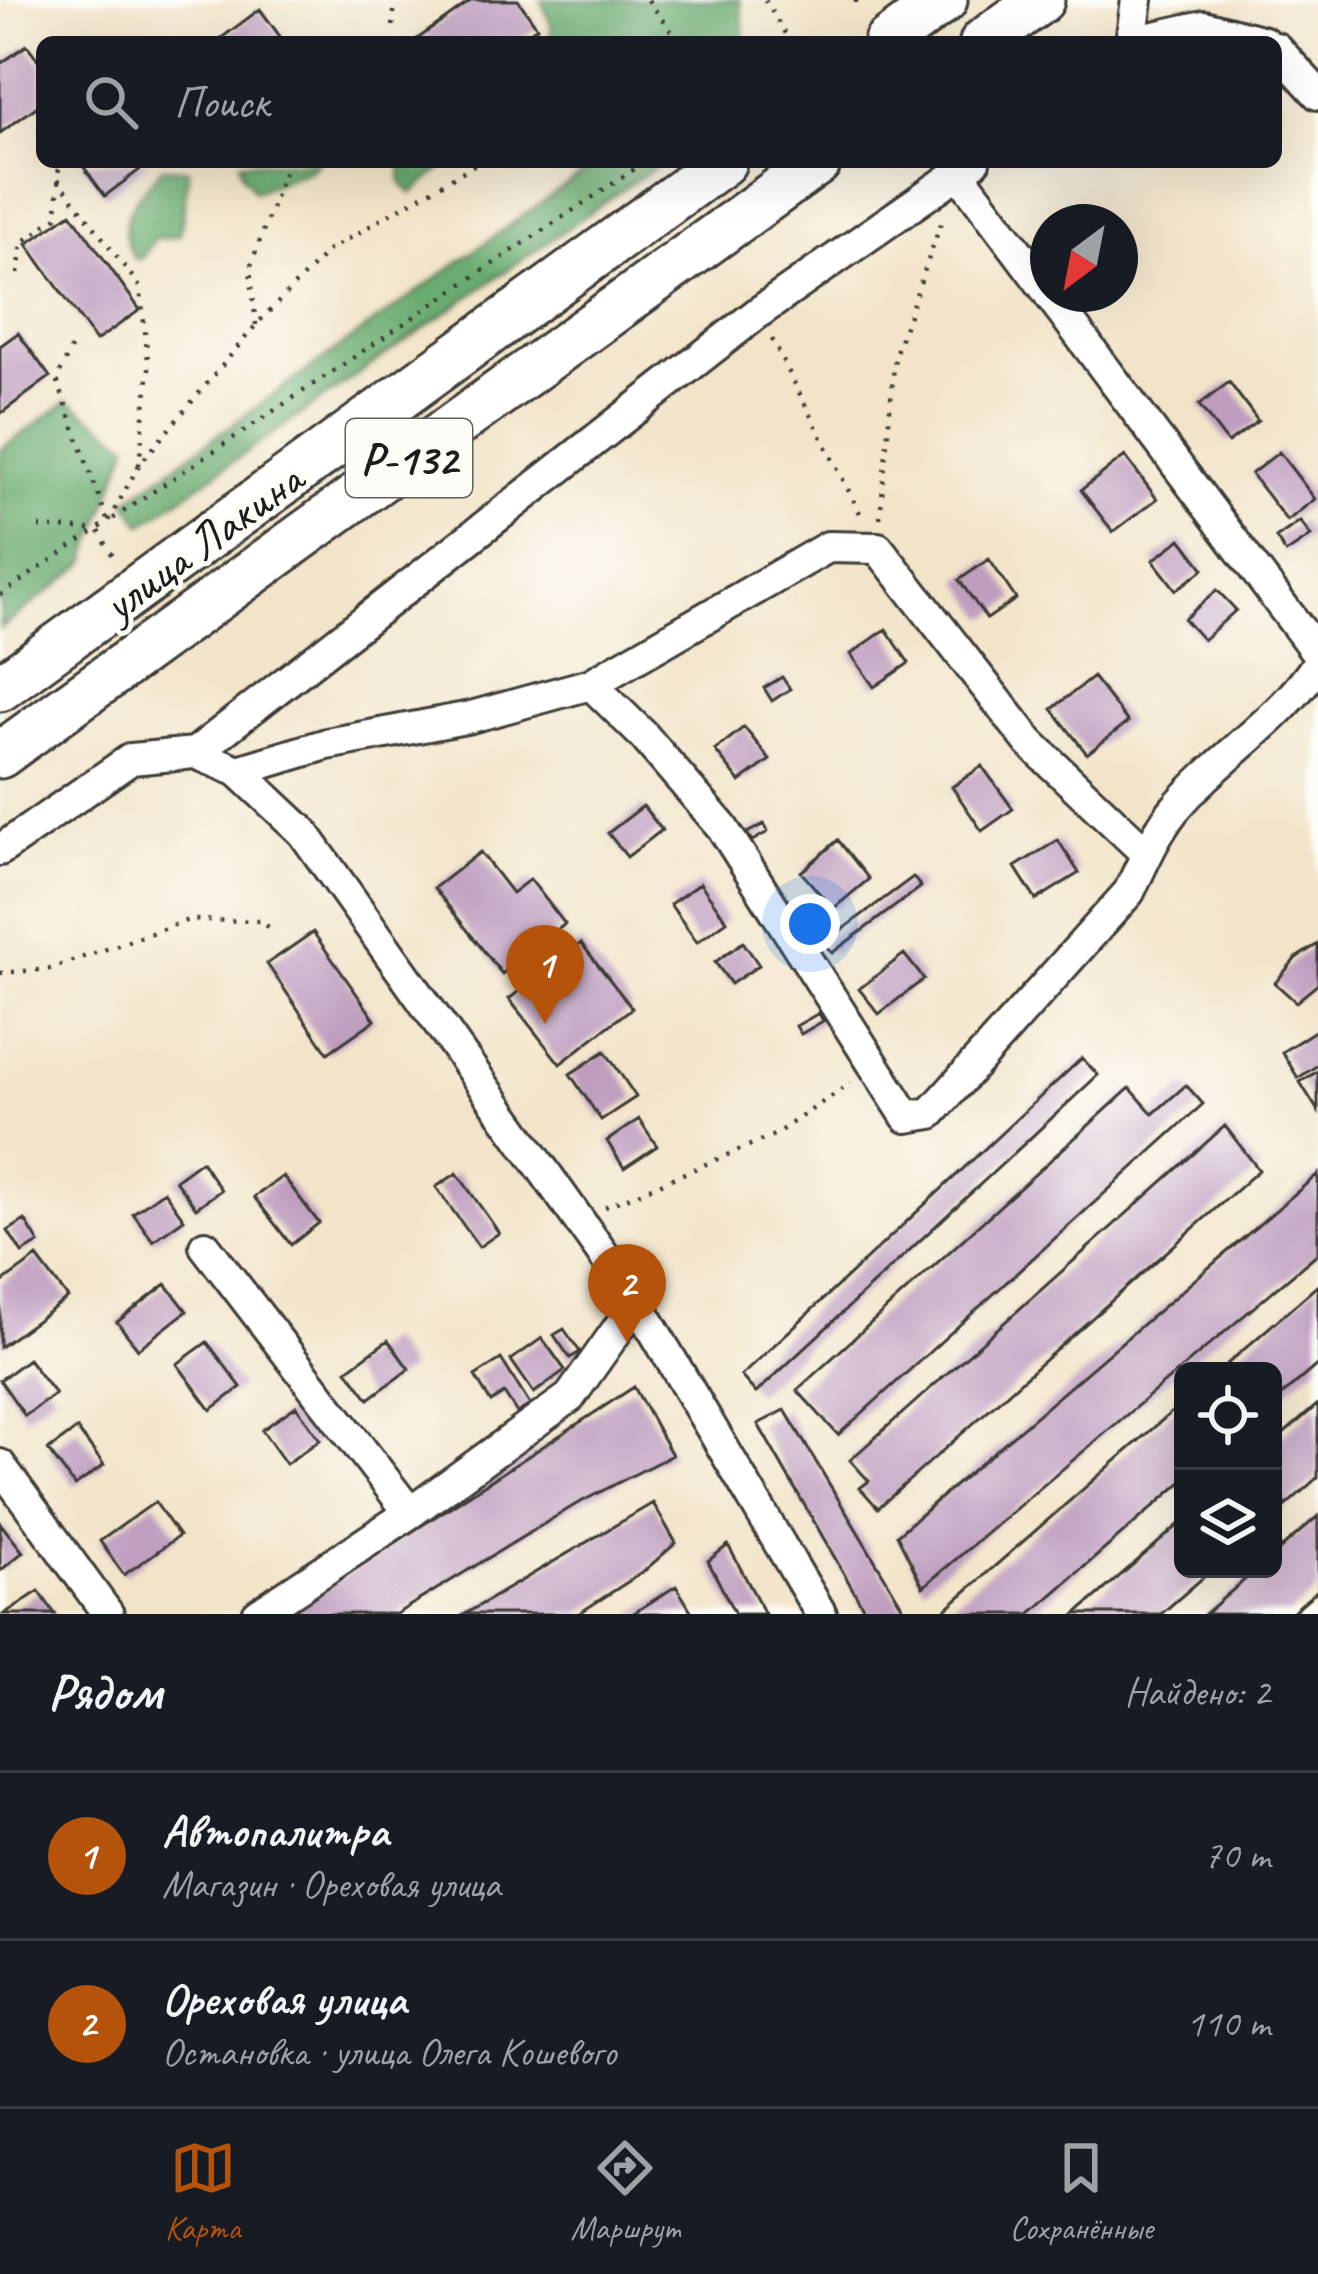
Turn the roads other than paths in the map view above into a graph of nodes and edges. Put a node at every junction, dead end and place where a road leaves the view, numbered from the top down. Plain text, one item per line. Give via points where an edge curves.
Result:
1 (944, 0) edge
2 (1041, 0) edge
3 (1136, 0) edge
4 (872, 27) edge
5 (991, 36) edge
6 (1133, 36) edge
7 (1159, 36) edge
8 (1242, 36) edge
9 (1282, 55) edge
10 (1318, 94) edge
11 (715, 168) edge
12 (810, 168) edge
13 (965, 168) edge
14 (967, 168) edge
15 (1030, 264) edge
16 (1063, 312) edge
17 (1318, 654) edge
18 (1318, 663) edge
19 (591, 684) junction
20 (0, 688) edge
21 (195, 753) junction
22 (0, 755) edge
23 (238, 771) junction
24 (0, 850) edge
25 (1147, 854) junction
26 (205, 1246) dead end
27 (638, 1302) junction
28 (0, 1465) edge
29 (410, 1513) junction
30 (108, 1614) edge
31 (257, 1614) edge
32 (821, 1614) edge

1 - 4 highway
2 - 5 highway
3 - 6 street
7 - 8 street via 1204,26
9 - 10 street
11 - 20 highway, улица Лакина / Р-132
12 - 22 highway, улица Лакина / Р-132
13 - 21 street via 759,312
14 - 15 street
16 - 17 street
18 - 25 street via 1299,693 1174,810
19 - 23 street
19 - 25 street via 828,547 878,548 1030,743
19 - 25 street via 722,827 907,1117 931,1113 1129,892
21 - 23 street
21 - 24 street via 130,759
23 - 27 street via 303,832
26 - 29 street
27 - 29 street via 570,1397
27 - 32 street
28 - 30 street
29 - 31 street

